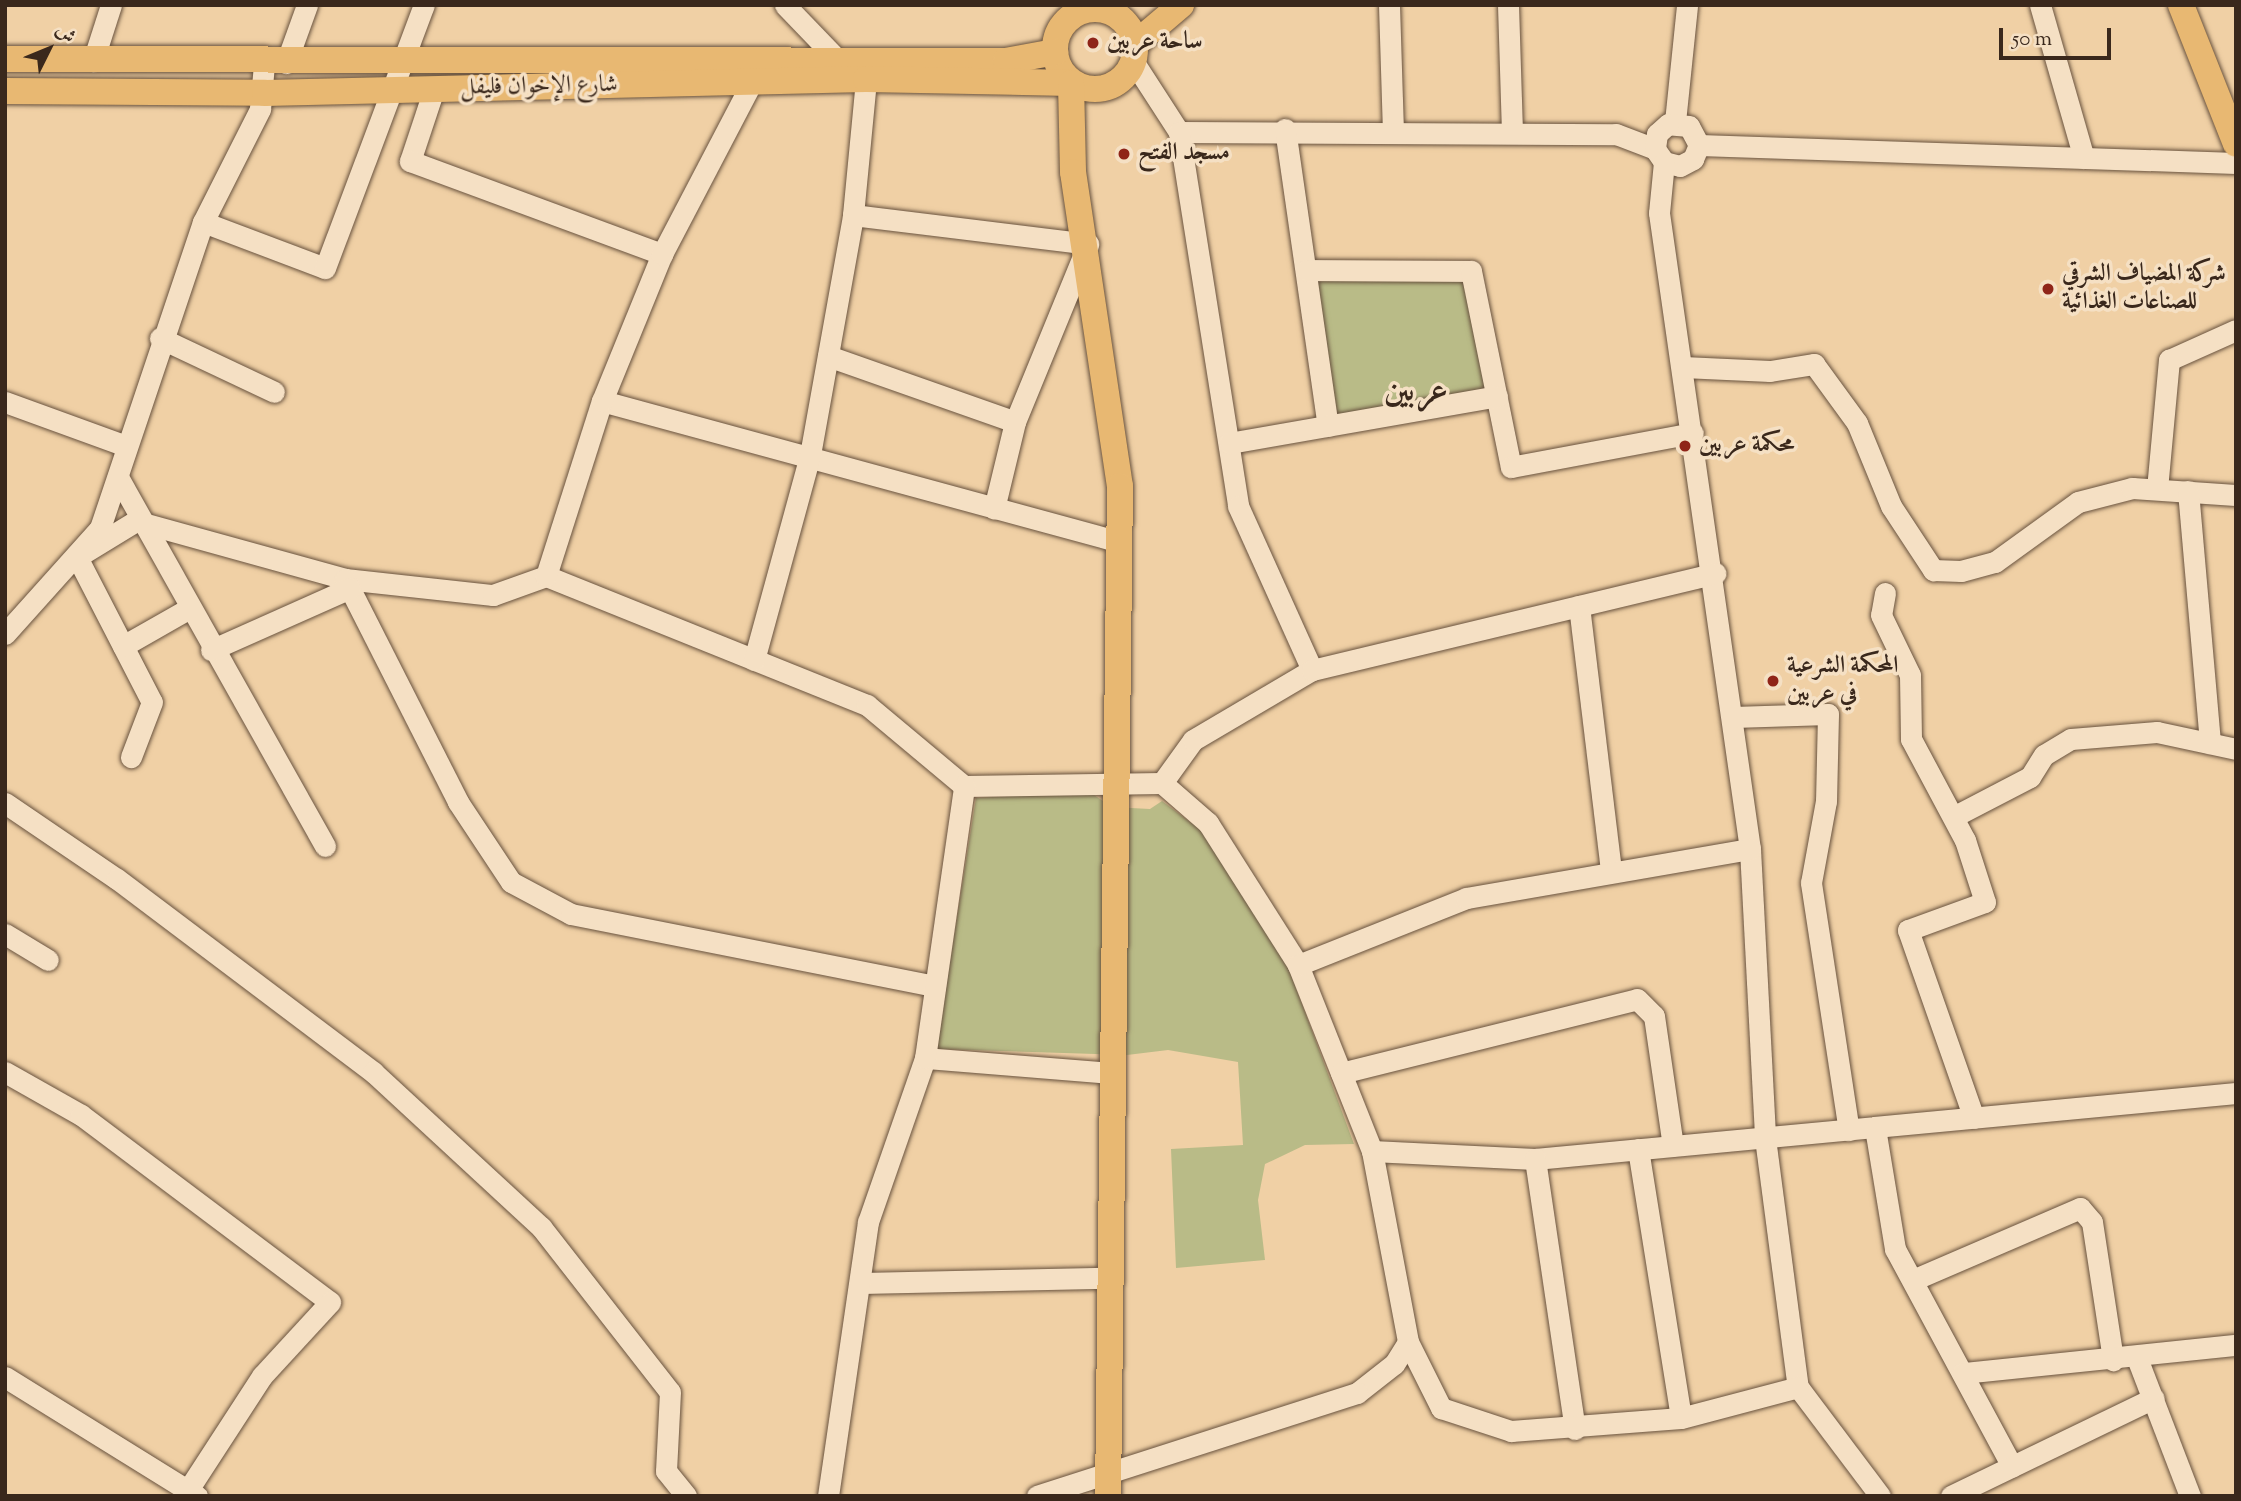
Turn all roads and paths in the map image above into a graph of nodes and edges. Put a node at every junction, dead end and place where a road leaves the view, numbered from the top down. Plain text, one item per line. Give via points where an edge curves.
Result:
1 (111, 5) edge
2 (307, 5) edge
3 (424, 5) edge
4 (785, 5) edge
5 (1058, 5) edge
6 (1181, 5) edge
7 (1389, 5) edge
8 (1508, 5) edge
9 (1687, 5) edge
10 (2040, 5) edge
11 (2181, 5) edge
12 (1116, 8) edge
13 (1056, 44) junction
14 (1133, 53) junction
15 (835, 57) junction
16 (5, 59) edge
17 (405, 59) junction
18 (93, 61) junction
19 (275, 63) junction
20 (866, 79) junction
21 (752, 82) junction
22 (1072, 83) junction
23 (434, 89) junction
24 (388, 90) junction
25 (5, 91) edge
26 (265, 93) junction
27 (1675, 122) junction
28 (1285, 128) junction
29 (1393, 130) junction
30 (1179, 132) junction
31 (1512, 132) junction
32 (2236, 144) edge
33 (1699, 145) junction
34 (1659, 155) junction
35 (2084, 158) junction
36 (2236, 163) edge
37 (853, 215) junction
38 (203, 222) junction
39 (1088, 244) junction
40 (662, 254) junction
41 (1307, 270) junction
42 (2236, 330) edge
43 (160, 338) junction
44 (828, 356) junction
45 (1683, 368) junction
46 (274, 392) dead end
47 (1497, 396) junction
48 (602, 401) junction
49 (5, 402) edge
50 (1015, 422) junction
51 (1328, 426) junction
52 (1693, 433) junction
53 (1229, 443) junction
54 (126, 446) junction
55 (810, 455) junction
56 (118, 477) junction
57 (2157, 489) junction
58 (2188, 491) junction
59 (2236, 495) edge
60 (994, 509) junction
61 (144, 524) junction
62 (1120, 542) junction
63 (77, 557) junction
64 (1715, 573) junction
65 (546, 576) junction
66 (348, 583) junction
67 (1885, 593) dead end
68 (1578, 606) junction
69 (190, 608) junction
70 (5, 634) edge
71 (123, 646) junction
72 (211, 650) junction
73 (754, 660) junction
74 (1312, 670) junction
75 (1733, 717) junction
76 (2210, 743) junction
77 (2236, 749) edge
78 (131, 757) dead end
79 (1118, 783) junction
80 (1162, 783) junction
81 (964, 786) junction
82 (5, 803) edge
83 (1952, 817) junction
84 (325, 846) dead end
85 (1750, 849) junction
86 (1611, 870) junction
87 (5, 934) edge
88 (48, 961) dead end
89 (1298, 965) junction
90 (935, 986) junction
91 (925, 1058) junction
92 (5, 1072) edge
93 (1110, 1073) junction
94 (1341, 1073) junction
95 (2236, 1093) edge
96 (1974, 1118) junction
97 (1875, 1128) junction
98 (1849, 1130) junction
99 (1765, 1138) junction
100 (1673, 1146) junction
101 (1638, 1149) junction
102 (1373, 1151) junction
103 (1535, 1159) junction
104 (1107, 1278) junction
105 (1913, 1280) junction
106 (860, 1283) junction
107 (1408, 1342) junction
108 (2236, 1345) edge
109 (2137, 1358) junction
110 (2113, 1360) junction
111 (1963, 1373) junction
112 (5, 1377) edge
113 (1798, 1387) junction
114 (2154, 1398) junction
115 (1681, 1418) junction
116 (1575, 1429) junction
117 (2012, 1466) junction
118 (1108, 1485) edge
119 (192, 1493) edge
120 (686, 1496) edge
121 (828, 1496) edge
122 (1037, 1496) edge
123 (1880, 1496) edge
124 (1951, 1496) edge
125 (2190, 1496) edge

1 - 18 street
2 - 19 street
3 - 17 street
4 - 15 street
5 - 13 main road
6 - 14 main road
7 - 29 street
8 - 31 street
9 - 27 street
10 - 35 street
11 - 32 main road
12 - 13 main road via 1077,13
12 - 14 main road
13 - 15 main road, شارع الإخوان فليفل via 1006,61
13 - 22 main road
14 - 22 main road via 1113,84
14 - 30 street
15 - 17 main road, شارع الإخوان فليفل
16 - 18 main road, شارع الإخوان فليفل
17 - 19 main road, شارع الإخوان فليفل
17 - 24 street
18 - 19 main road, شارع الإخوان فليفل
19 - 26 street
20 - 21 main road, شارع الإخوان فليفل
20 - 22 main road, شارع الإخوان فليفل
20 - 37 street
21 - 23 main road, شارع الإخوان فليفل
21 - 40 street
22 - 39 main road via 1073,172
23 - 24 main road, شارع الإخوان فليفل
23 - 40 street via 410,162
24 - 26 main road, شارع الإخوان فليفل
24 - 38 street via 325,268
25 - 26 main road, شارع الإخوان فليفل
26 - 38 street
27 - 33 street via 1689,126
27 - 34 street via 1657,134
28 - 29 street
28 - 30 street
28 - 41 street
29 - 31 street
30 - 53 street
31 - 34 street via 1616,134
33 - 34 street via 1687,164
33 - 35 street
34 - 45 street via 1659,213
35 - 36 street
37 - 39 street
37 - 44 street
38 - 43 street
39 - 50 street
39 - 62 main road via 1120,486
40 - 48 street
41 - 47 street via 1471,271
41 - 51 street
42 - 57 street via 2169,360
43 - 46 street
43 - 54 street
44 - 50 street
44 - 55 street
45 - 52 street
45 - 57 street via 1770,371 1814,364 1857,423 1891,506 1933,570 1961,571 1995,562 2078,502 2132,488
47 - 51 street
47 - 52 street via 1511,467
48 - 55 street
48 - 65 street
49 - 54 street
50 - 60 street
51 - 53 street
52 - 64 street
53 - 74 street via 1238,506
54 - 56 street
55 - 60 street
55 - 73 street
56 - 61 street
56 - 63 street via 100,528
57 - 58 street
58 - 59 street
58 - 76 street
60 - 62 street
61 - 63 street via 123,526
61 - 66 street
61 - 69 street
62 - 79 main road
63 - 70 street
63 - 71 street
64 - 68 street
64 - 75 street
65 - 66 street via 494,595
65 - 73 street
66 - 72 street
66 - 90 street via 458,802 510,881 571,914
67 - 83 street via 1881,615 1910,674 1912,739
68 - 74 street
68 - 86 street
69 - 71 street
69 - 72 street
71 - 78 street via 152,702
72 - 84 street
73 - 81 street via 867,705
74 - 80 street via 1193,740
75 - 85 street
75 - 98 street via 1828,713 1826,801 1811,883
76 - 77 street
76 - 83 street via 2157,732 2071,739 2044,755 2030,777
79 - 80 street
79 - 81 street
79 - 93 main road
80 - 89 street via 1208,823
81 - 90 street
82 - 120 street via 117,879 373,1072 541,1227 670,1392 666,1471
83 - 96 street via 1985,902 1908,930
85 - 86 street
85 - 99 street
86 - 89 street via 1466,898
87 - 88 street
89 - 94 street
90 - 91 street
91 - 93 street
91 - 106 street via 868,1222
92 - 119 street via 81,1115 330,1302 262,1376
93 - 104 main road
94 - 100 street via 1637,999 1654,1016
94 - 102 street
95 - 96 street
96 - 97 street
97 - 98 street
97 - 105 street via 1895,1249
98 - 99 street
99 - 100 street
99 - 113 street
100 - 101 street
101 - 103 street
101 - 115 street
102 - 103 street
102 - 107 street
103 - 116 street
104 - 106 street
104 - 118 main road
105 - 110 street via 2080,1208 2092,1222
105 - 111 street
106 - 121 street
107 - 116 street via 1441,1408 1511,1431
107 - 118 street via 1394,1364 1357,1393
108 - 109 street
109 - 110 street
109 - 114 street
110 - 111 street
111 - 117 street
112 - 119 street
113 - 115 street
113 - 123 street
114 - 117 street
114 - 125 street
115 - 116 street
117 - 124 street
118 - 122 street

